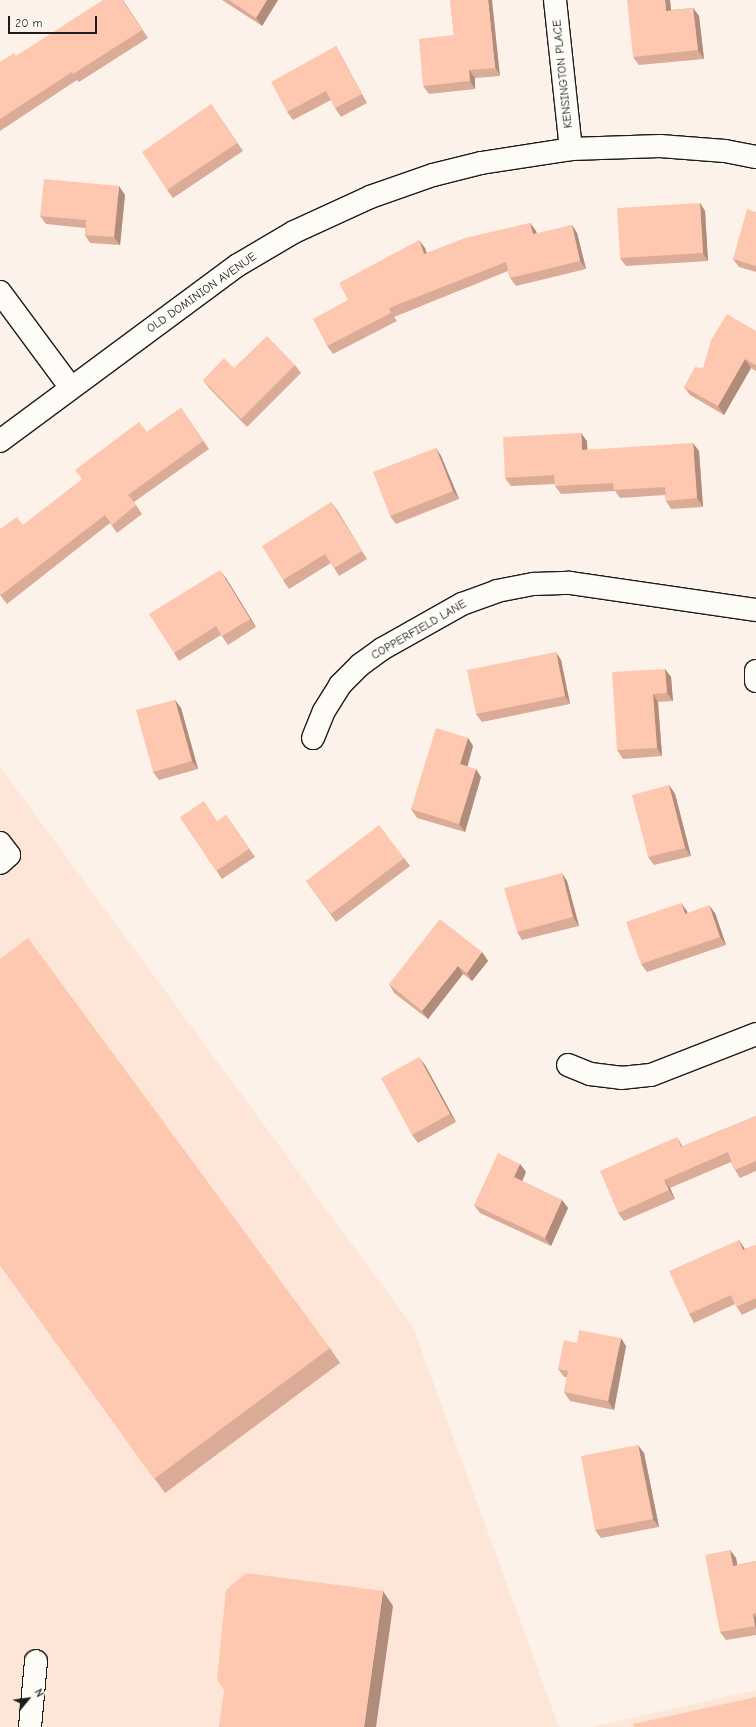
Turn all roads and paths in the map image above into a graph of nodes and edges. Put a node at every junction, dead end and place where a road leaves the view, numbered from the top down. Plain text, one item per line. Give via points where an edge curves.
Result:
1 (555, 0) edge
2 (571, 149) junction
3 (756, 157) edge
4 (0, 292) edge
5 (71, 388) junction
6 (0, 441) edge
7 (756, 610) edge
8 (756, 671) edge
9 (756, 681) edge
10 (313, 738) dead end
11 (0, 843) edge
12 (0, 863) edge
13 (756, 1034) edge
14 (568, 1065) dead end
15 (36, 1661) dead end
16 (30, 1727) edge

1 - 2 street, KENSINGTON PLACE
2 - 3 street, OLD DOMINION AVENUE via 660,146 725,151
2 - 5 street, OLD DOMINION AVENUE via 481,163 432,175 370,197 294,232 238,265
4 - 5 street
5 - 6 street, OLD DOMINION AVENUE
7 - 10 street, COPPERFIELD LANE via 570,583 534,584 497,591 462,604 382,649 360,665 340,685 324,711
8 - 9 street
11 - 12 street via 9,855
13 - 14 street via 651,1075 621,1078 590,1074
15 - 16 street

